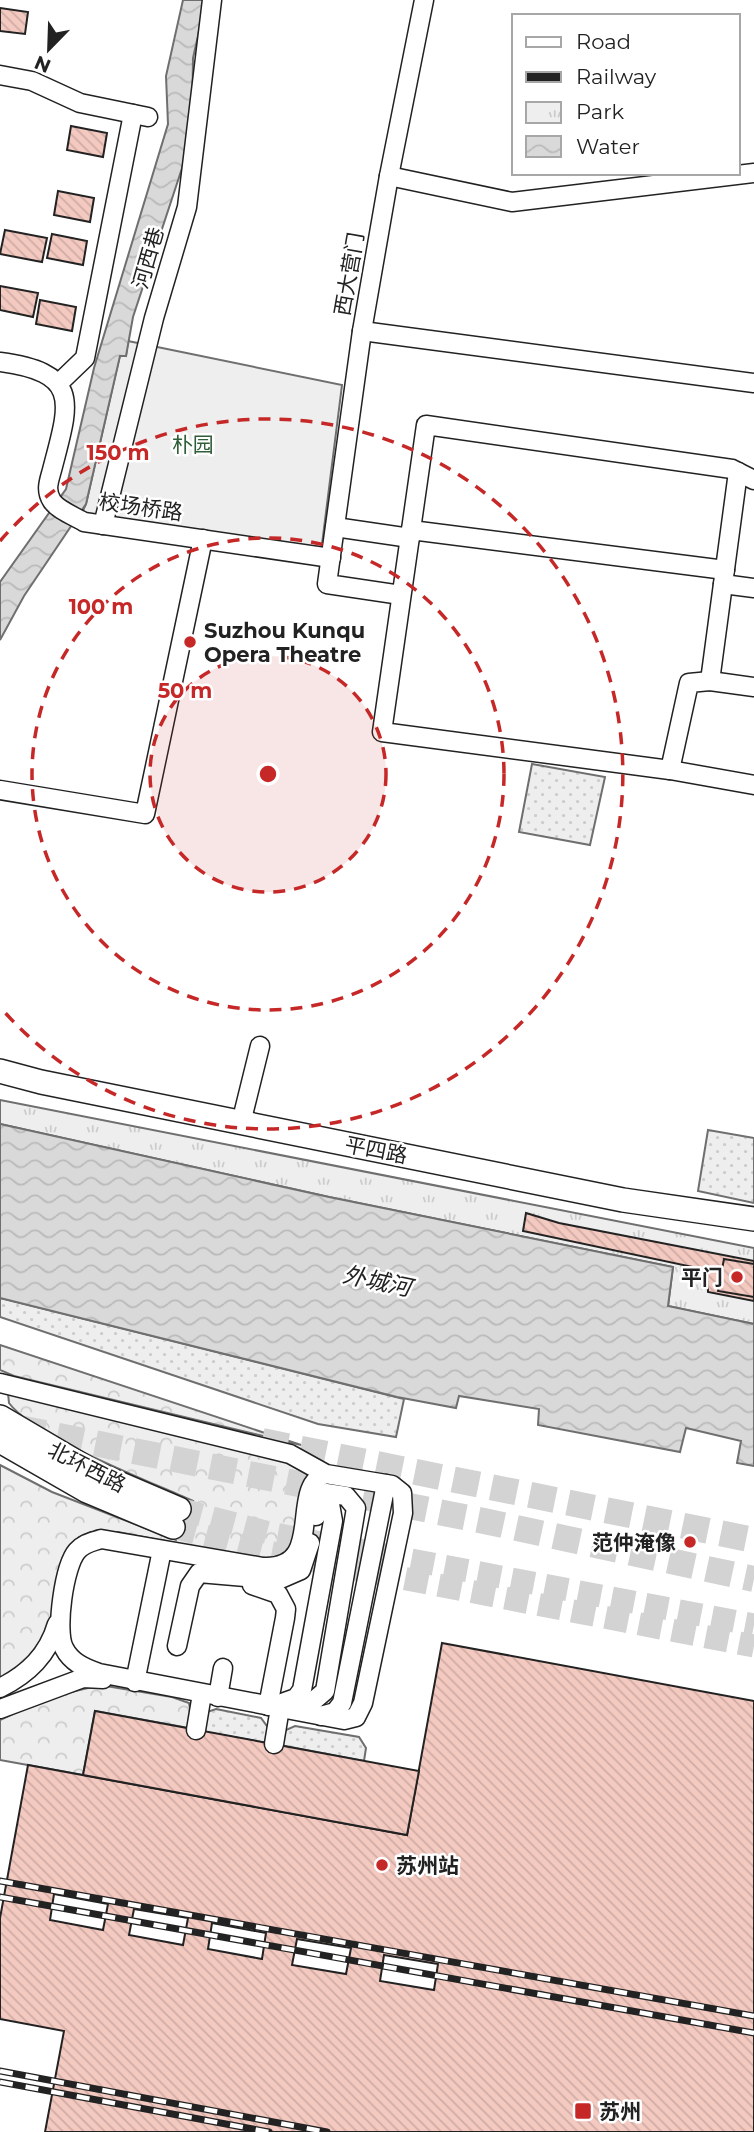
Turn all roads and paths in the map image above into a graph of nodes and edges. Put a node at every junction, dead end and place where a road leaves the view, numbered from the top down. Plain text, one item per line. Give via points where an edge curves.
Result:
1 (212, 0) edge
2 (425, 0) edge
3 (0, 75) edge
4 (737, 175) edge
5 (389, 176) junction
6 (362, 331) junction
7 (0, 362) edge
8 (59, 383) junction
9 (754, 383) edge
10 (746, 476) edge
11 (103, 525) junction
12 (335, 527) junction
13 (410, 534) junction
14 (203, 539) junction
15 (331, 558) junction
16 (724, 578) junction
17 (754, 589) edge
18 (401, 595) junction
19 (709, 681) junction
20 (754, 687) edge
21 (670, 770) junction
22 (754, 785) edge
23 (5, 792) edge
24 (260, 1046) dead end
25 (0, 1071) edge
26 (241, 1123) junction
27 (754, 1219) edge
28 (0, 1383) edge
29 (0, 1417) edge
30 (3, 1445) edge
31 (326, 1474) junction
32 (321, 1494) junction
33 (162, 1550) junction
34 (61, 1611) junction
35 (223, 1668) dead end
36 (131, 1681) junction
37 (0, 1688) edge
38 (210, 1695) junction
39 (274, 1707) junction
40 (0, 1709) edge
41 (196, 1730) dead end
42 (274, 1744) dead end

1 - 11 street, 河西巷 via 187,207 154,318
2 - 5 street, 西大营门
3 - 8 street via 32,81 80,103 140,115 85,358
4 - 5 street via 512,202
5 - 6 street, 西大营门
6 - 9 street
6 - 12 street, 西大营门
7 - 8 street via 34,367
8 - 11 street, 校场桥路 via 67,411 47,489 53,503 83,522
10 - 13 street via 732,469 426,425
10 - 16 street
11 - 14 street, 校场桥路
12 - 13 street
12 - 15 street, 西大营门
13 - 16 street
13 - 18 street
14 - 15 street, 校场桥路
14 - 23 street via 145,814
15 - 18 street, 西大营门 via 327,584
16 - 17 street
16 - 19 street
18 - 21 street via 382,733
19 - 20 street
19 - 21 street via 689,683
21 - 22 street
24 - 26 street
25 - 26 main road, 平四路
26 - 27 main road, 平四路 via 623,1200
28 - 31 street via 290,1454
29 - 30 main road, 北环西路 via 176,1518 87,1491
31 - 32 street via 317,1478
31 - 39 street via 386,1484 402,1493 404,1508 362,1709 349,1720
32 - 33 street via 298,1550 282,1567
32 - 39 street via 330,1504 334,1521 302,1690 291,1701
32 - 39 street via 306,1561 292,1576 256,1579 208,1572 194,1578 180,1647 196,1588 206,1581 248,1584 278,1594 286,1609
33 - 34 street via 102,1539 87,1543 75,1553
33 - 36 street
34 - 36 street via 61,1640 70,1657 88,1670
34 - 37 street via 43,1655
35 - 38 street
36 - 38 street
36 - 40 street via 83,1678
38 - 39 street
38 - 41 street
39 - 42 street

